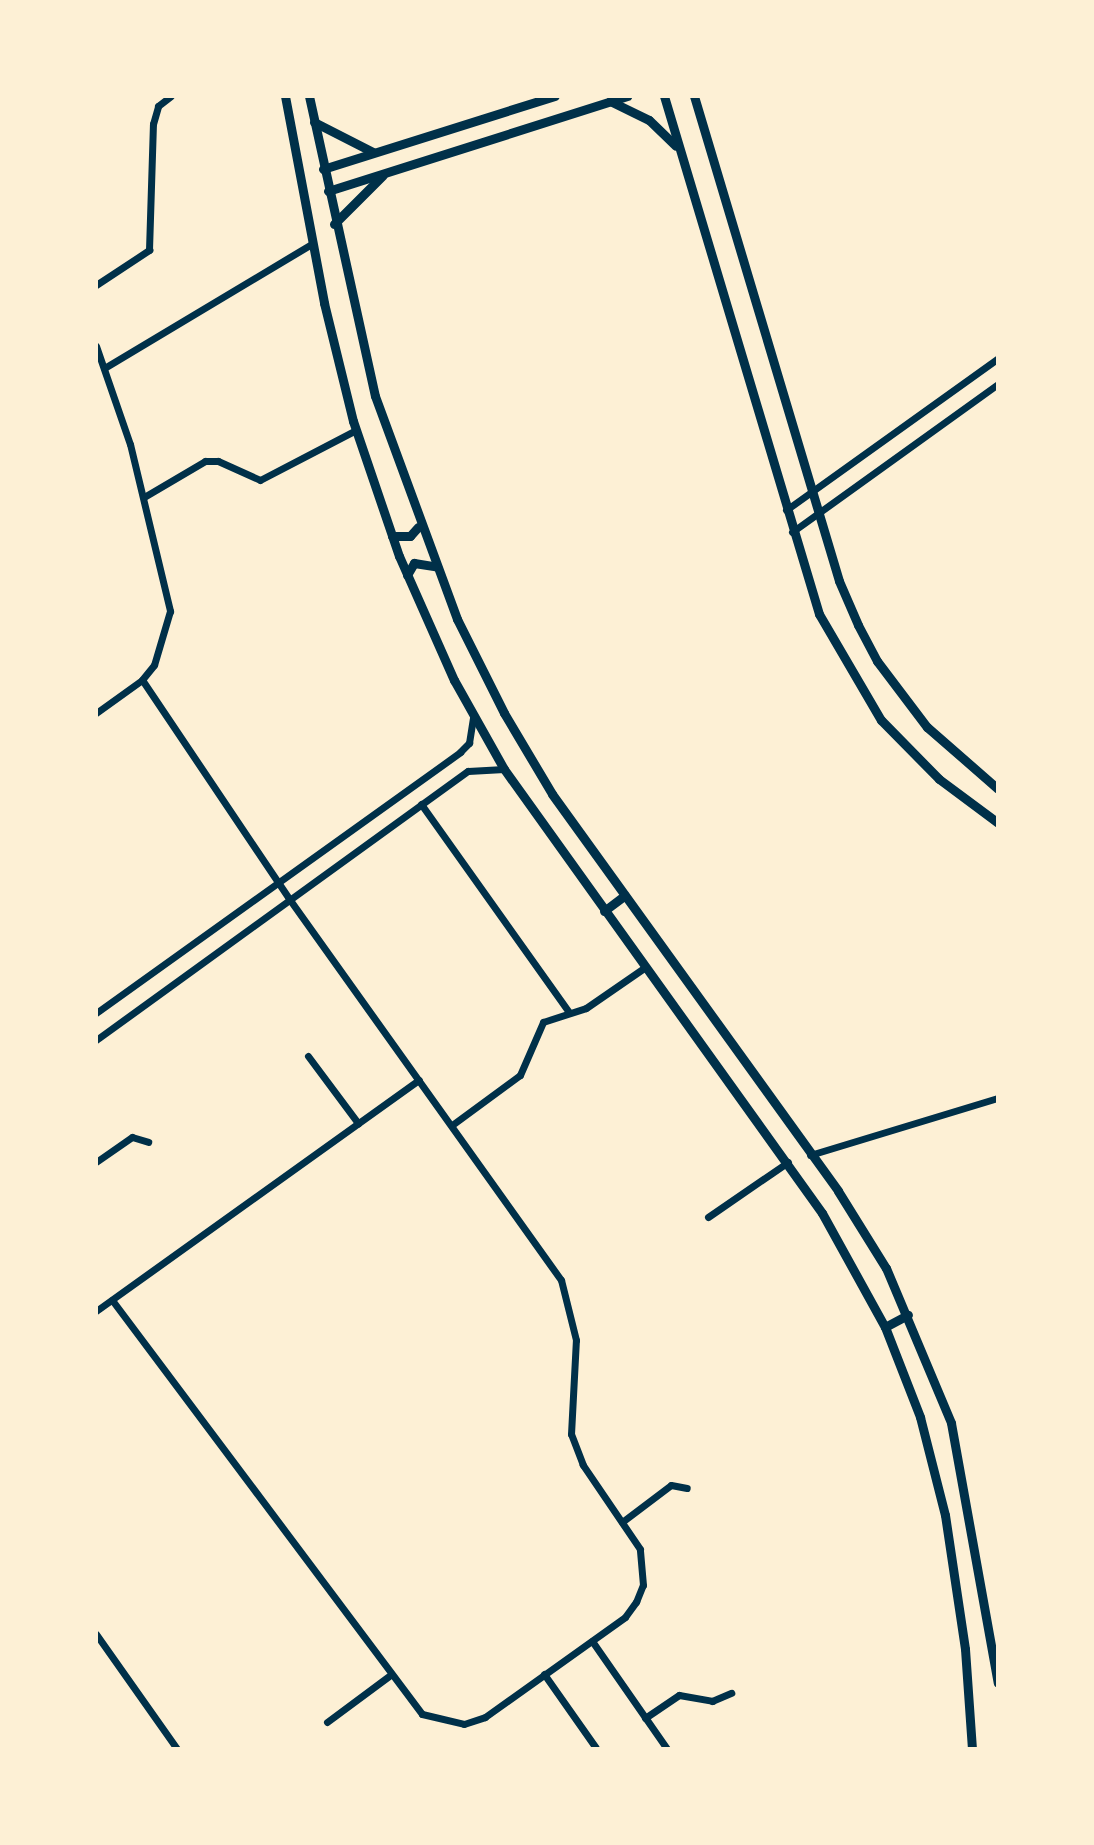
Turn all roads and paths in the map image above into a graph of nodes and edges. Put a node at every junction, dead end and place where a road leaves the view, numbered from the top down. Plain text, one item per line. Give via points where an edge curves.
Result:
1 (171, 96) edge
2 (285, 96) edge
3 (309, 96) edge
4 (555, 96) edge
5 (627, 96) edge
6 (664, 96) edge
7 (694, 96) edge
8 (610, 101) junction
9 (314, 122) junction
10 (679, 149) junction
11 (373, 152) junction
12 (323, 169) junction
13 (386, 173) junction
14 (328, 191) junction
15 (334, 224) junction
16 (313, 243) junction
17 (96, 285) edge
18 (96, 346) edge
19 (998, 358) edge
20 (106, 367) junction
21 (998, 384) edge
22 (356, 430) junction
23 (812, 493) junction
24 (144, 497) junction
25 (786, 510) junction
26 (819, 515) junction
27 (418, 527) junction
28 (792, 532) junction
29 (392, 536) junction
30 (434, 566) junction
31 (407, 575) junction
32 (142, 680) junction
33 (96, 713) edge
34 (473, 717) junction
35 (504, 769) junction
36 (998, 789) edge
37 (421, 804) junction
38 (998, 823) edge
39 (278, 882) junction
40 (625, 895) junction
41 (290, 900) junction
42 (604, 911) junction
43 (644, 968) junction
44 (568, 1011) junction
45 (96, 1013) edge
46 (98, 1036) edge
47 (308, 1056) dead end
48 (419, 1080) junction
49 (998, 1098) edge
50 (358, 1123) junction
51 (452, 1125) junction
52 (148, 1142) dead end
53 (810, 1155) junction
54 (96, 1162) edge
55 (788, 1162) junction
56 (708, 1217) dead end
57 (112, 1300) junction
58 (96, 1311) edge
59 (908, 1315) junction
60 (885, 1327) junction
61 (687, 1488) dead end
62 (622, 1522) junction
63 (96, 1634) edge
64 (592, 1641) junction
65 (544, 1674) junction
66 (389, 1676) junction
67 (998, 1683) edge
68 (731, 1693) dead end
69 (645, 1718) junction
70 (327, 1722) dead end
71 (596, 1748) edge
72 (177, 1749) edge
73 (667, 1749) edge
74 (972, 1749) edge

1 - 17 street via 158,106 153,124 149,250
2 - 16 street
3 - 9 street
4 - 11 street
5 - 8 street
6 - 10 street
7 - 23 street
8 - 10 street via 649,120
8 - 13 street
9 - 11 street
9 - 12 street
10 - 25 street via 760,405
11 - 12 street
12 - 14 street
13 - 14 street
13 - 15 street
14 - 15 street
15 - 27 street via 371,385
16 - 20 street
16 - 22 street
18 - 20 street
19 - 23 street
20 - 24 street
21 - 26 street
22 - 24 street via 260,480 218,461 205,461
22 - 29 street
23 - 25 street
23 - 26 street
24 - 32 street via 170,611 162,648
25 - 28 street
26 - 28 street
26 - 36 street via 839,581 877,661 927,727
27 - 29 street via 404,539
27 - 30 street
28 - 38 street via 819,614 881,720 939,779
29 - 31 street
30 - 31 street via 421,561
30 - 40 street via 527,754
31 - 34 street
32 - 33 street
32 - 39 street
34 - 35 street
34 - 39 street via 469,743 460,752
35 - 37 street via 468,771
35 - 42 street
37 - 41 street
37 - 44 street
39 - 41 street
39 - 45 street
40 - 42 street
40 - 53 street
41 - 46 street
41 - 48 street
42 - 43 street
43 - 44 street via 586,1008
43 - 55 street
44 - 51 street via 543,1022 520,1075
47 - 50 street
48 - 50 street
48 - 51 street
49 - 53 street
50 - 57 street
51 - 62 street via 561,1280 576,1340 571,1434 583,1465
52 - 54 street via 132,1137
53 - 59 street via 863,1228
55 - 56 street
55 - 60 street via 854,1265
57 - 58 street
57 - 66 street
59 - 60 street
59 - 67 street via 951,1423
60 - 74 street via 920,1417 945,1515 965,1649
61 - 62 street via 671,1485
62 - 64 street via 640,1549 643,1585 625,1617
63 - 72 street
64 - 65 street
64 - 69 street
65 - 66 street via 485,1717 464,1724 422,1714
65 - 71 street
66 - 70 street
68 - 69 street via 712,1701 679,1695
69 - 73 street

